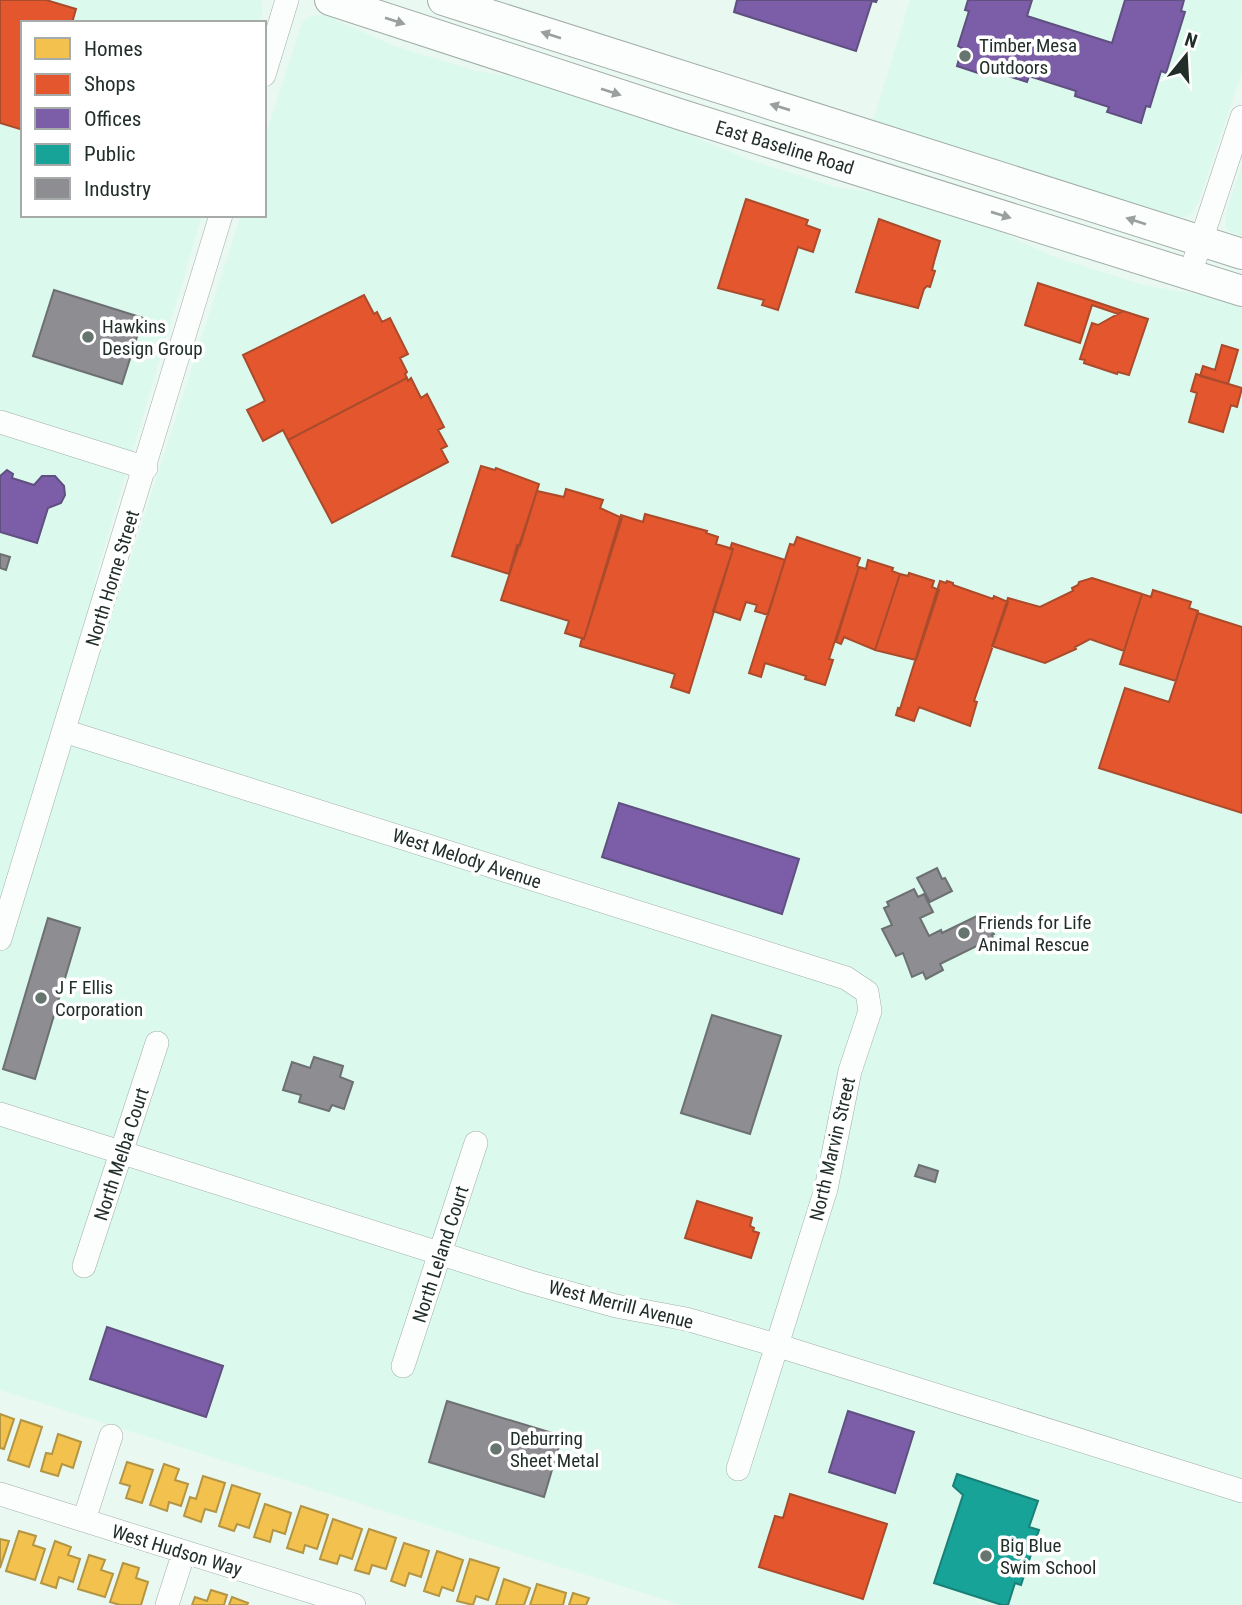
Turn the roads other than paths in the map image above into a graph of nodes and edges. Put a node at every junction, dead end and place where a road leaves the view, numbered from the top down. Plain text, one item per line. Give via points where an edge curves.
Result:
1 (288, 0) edge
2 (330, 0) edge
3 (443, 0) edge
4 (266, 69) edge
5 (682, 115) junction
6 (1242, 117) edge
7 (842, 127) junction
8 (866, 173) junction
9 (1023, 185) junction
10 (220, 217) edge
11 (1198, 251) junction
12 (1242, 254) edge
13 (1242, 292) edge
14 (0, 422) edge
15 (145, 468) junction
16 (64, 731) junction
17 (10, 872) edge
18 (0, 939) edge
19 (867, 992) joint
20 (157, 1043) dead end
21 (0, 1114) edge
22 (476, 1143) dead end
23 (121, 1153) junction
24 (440, 1253) junction
25 (84, 1266) dead end
26 (776, 1345) junction
27 (403, 1366) dead end
28 (111, 1436) dead end
29 (738, 1469) dead end
30 (1242, 1491) edge
31 (0, 1494) edge
32 (84, 1521) junction
33 (184, 1552) junction
34 (167, 1605) edge
35 (354, 1605) edge

1 - 4 street
2 -> 5 main road, East Baseline Road
7 -> 3 main road, East Baseline Road
5 - 7 main road via 726,111 810,137
5 - 8 main road, East Baseline Road
6 - 11 street
7 - 9 main road, East Baseline Road
8 - 9 main road via 903,164 984,190
8 -> 13 main road, East Baseline Road
11 -> 9 main road, East Baseline Road
10 - 15 street, North Horne Street
11 - 12 main road, East Baseline Road
14 - 15 street
15 - 16 street, North Horne Street
16 - 17 street, North Horne Street
16 - 19 street, West Melody Avenue via 846,978
17 - 18 street, North Horne Street
19 - 26 street, North Marvin Street via 870,1011 850,1071 826,1189
20 - 23 street, North Melba Court
21 - 23 street, West Merrill Avenue
22 - 24 street, North Leland Court
23 - 24 street, West Merrill Avenue
23 - 25 street, North Melba Court
24 - 26 street, West Merrill Avenue via 617,1306 686,1319
24 - 27 street, North Leland Court
26 - 29 street, North Marvin Street
26 - 30 street, West Merrill Avenue
28 - 32 street
31 - 32 street, West Hudson Way
32 - 33 street, West Hudson Way
33 - 34 street
33 - 35 street, West Hudson Way

